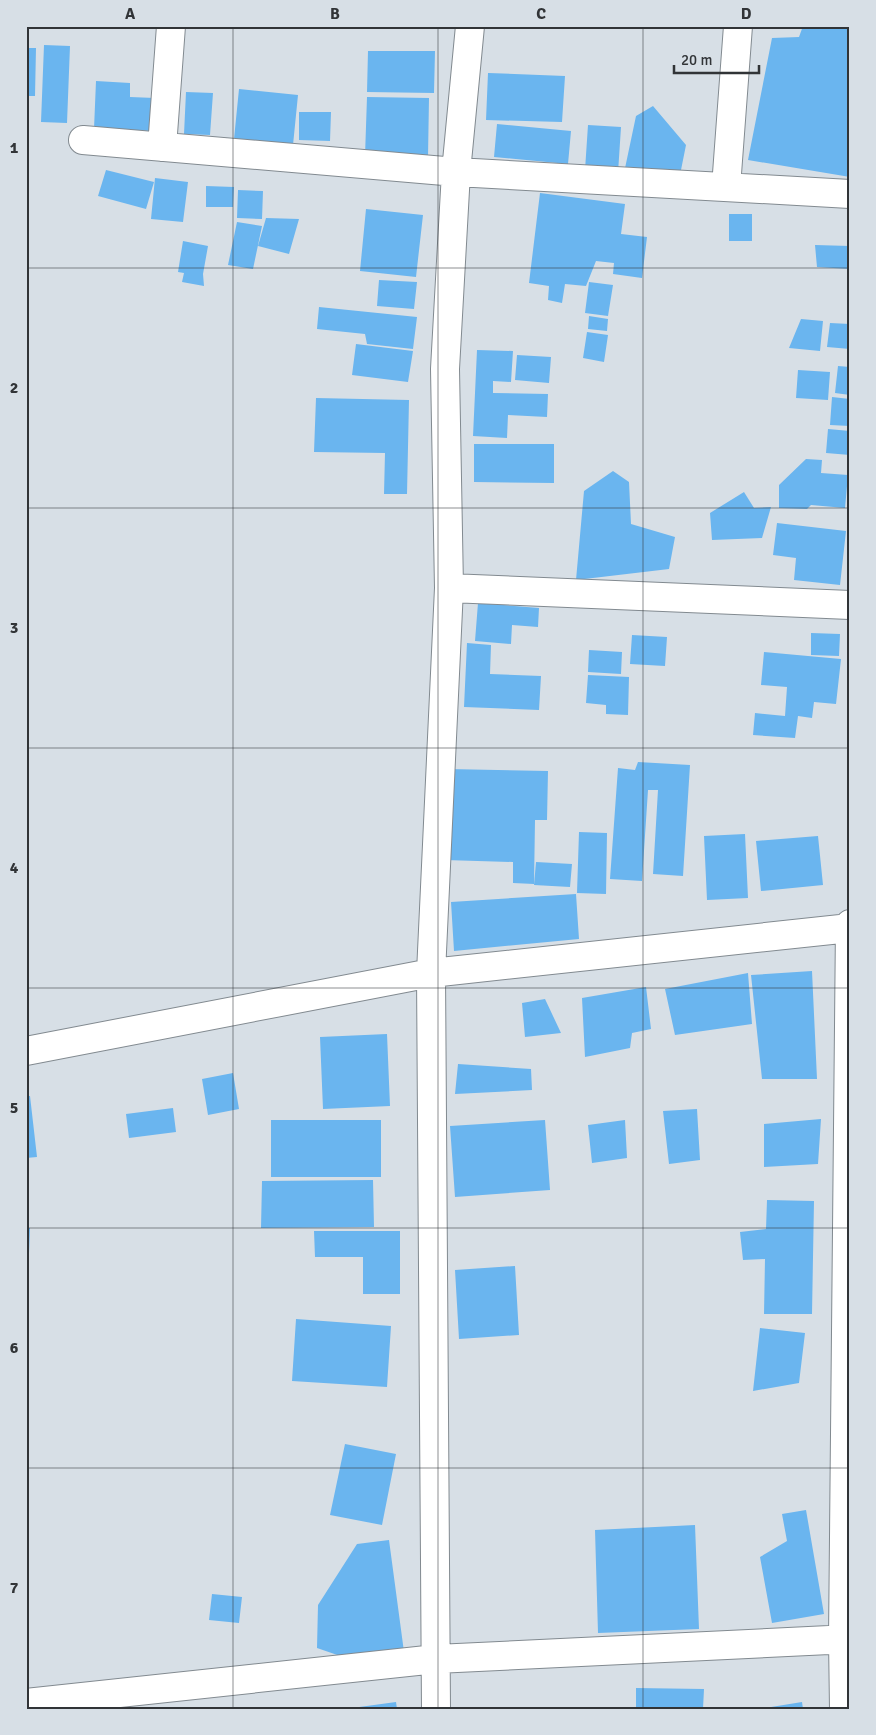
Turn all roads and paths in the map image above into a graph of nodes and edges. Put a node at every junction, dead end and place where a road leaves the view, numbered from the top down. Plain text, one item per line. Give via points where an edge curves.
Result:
1 (171, 26) edge
2 (470, 26) edge
3 (738, 26) edge
4 (83, 140) dead end
5 (162, 147) junction
6 (456, 172) junction
7 (726, 187) junction
8 (850, 194) edge
9 (449, 588) junction
10 (850, 605) edge
11 (850, 924) edge
12 (850, 928) edge
13 (850, 962) edge
14 (431, 973) junction
15 (26, 1050) edge
16 (848, 1187) edge
17 (847, 1417) edge
18 (846, 1639) edge
19 (436, 1659) junction
20 (26, 1703) edge
21 (436, 1709) edge
22 (844, 1709) edge

1 - 5 street
2 - 6 street
3 - 7 street
4 - 5 street
5 - 6 street
6 - 7 street
6 - 9 street via 445,369
7 - 8 street
9 - 10 street
9 - 14 street
11 - 12 street
12 - 13 street
12 - 14 street
13 - 16 street
14 - 15 street
14 - 19 street
16 - 17 street
17 - 18 street
18 - 19 street
18 - 22 street
19 - 20 street
19 - 21 street

